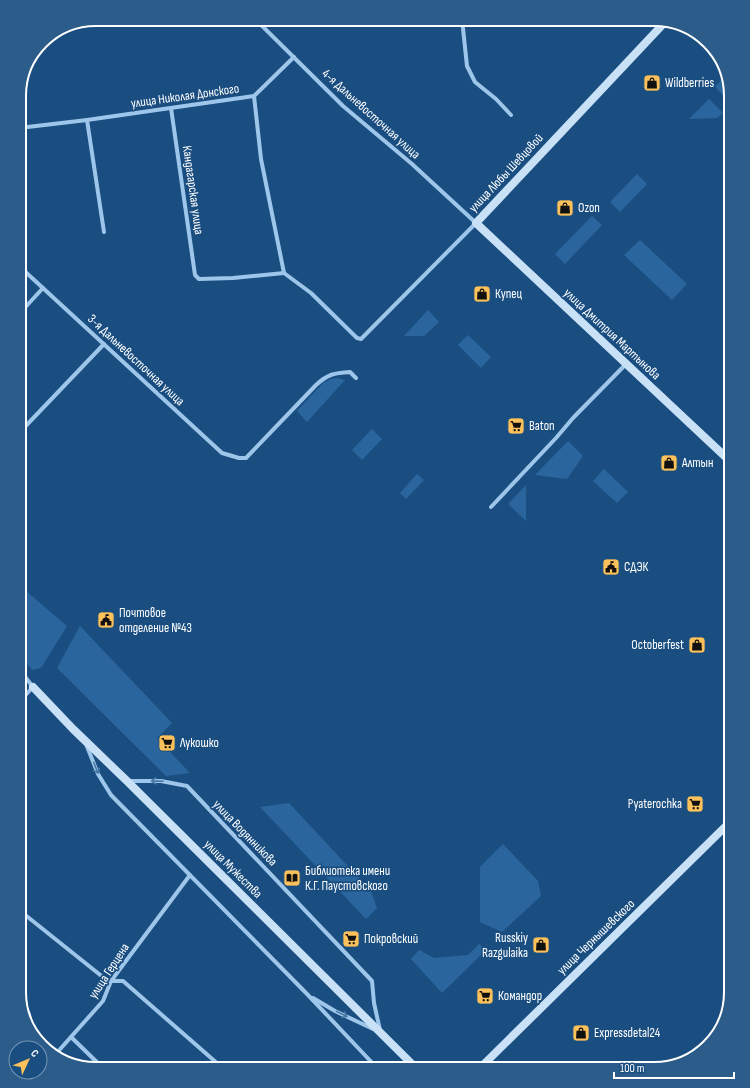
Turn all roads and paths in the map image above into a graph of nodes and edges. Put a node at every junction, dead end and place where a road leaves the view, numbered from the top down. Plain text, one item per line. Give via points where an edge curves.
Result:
1 (262, 26) edge
2 (463, 26) edge
3 (662, 26) edge
4 (294, 57) junction
5 (254, 96) junction
6 (171, 108) junction
7 (511, 115) dead end
8 (87, 120) junction
9 (26, 127) edge
10 (476, 223) junction
11 (104, 232) dead end
12 (26, 272) edge
13 (284, 273) junction
14 (43, 288) junction
15 (26, 306) edge
16 (104, 344) junction
17 (626, 364) junction
18 (356, 378) dead end
19 (26, 426) edge
20 (724, 455) edge
21 (491, 507) dead end
22 (26, 678) edge
23 (33, 687) junction
24 (26, 694) edge
25 (84, 740) junction
26 (127, 781) junction
27 (724, 829) edge
28 (190, 875) junction
29 (26, 916) edge
30 (111, 980) junction
31 (308, 995) junction
32 (380, 1033) junction
33 (71, 1037) junction
34 (59, 1051) edge
35 (97, 1062) edge
36 (216, 1062) edge
37 (371, 1062) edge
38 (410, 1062) edge
39 (486, 1062) edge

1 - 4 street, 4-я Дальневосточная улица
2 - 7 street via 467,66 475,82
3 - 10 street, улица Любы Шевцовой
4 - 5 street, улица Николая Донского
4 - 10 street, 4-я Дальневосточная улица via 343,106 412,164
5 - 6 street, улица Николая Донского
5 - 13 street via 261,159
6 - 8 street, улица Николая Донского
6 - 13 street, Кандагарская улица via 195,275 200,279
8 - 9 street, улица Николая Донского
8 - 11 street
10 - 13 street, улица Любы Шевцовой via 361,339 311,293
10 - 17 street, улица Дмитрия Мартынова
12 - 14 street, 3-я Дальневосточная улица
14 - 15 street
14 - 16 street, 3-я Дальневосточная улица
16 - 18 street, 3-я Дальневосточная улица via 222,453 239,458 246,458 325,377 350,372
16 - 19 street
17 - 20 street, улица Дмитрия Мартынова
17 - 21 street
22 - 23 street
23 - 24 street
23 - 25 street, улица Мужества
25 - 26 street, улица Мужества
25 -> 28 street via 98,774 111,795
26 - 32 street, улица Мужества
32 -> 26 street, улица Водянникова via 372,981 187,786 161,781
27 - 39 street, улица Чернышевского
28 - 30 street, улица Герцена
28 - 31 street
29 - 30 street via 104,978
30 - 33 street, улица Герцена via 103,1001
30 - 36 street via 123,981
31 -> 32 street
31 - 37 street
32 - 38 street, улица Мужества
33 - 34 street, улица Герцена
33 - 35 street

